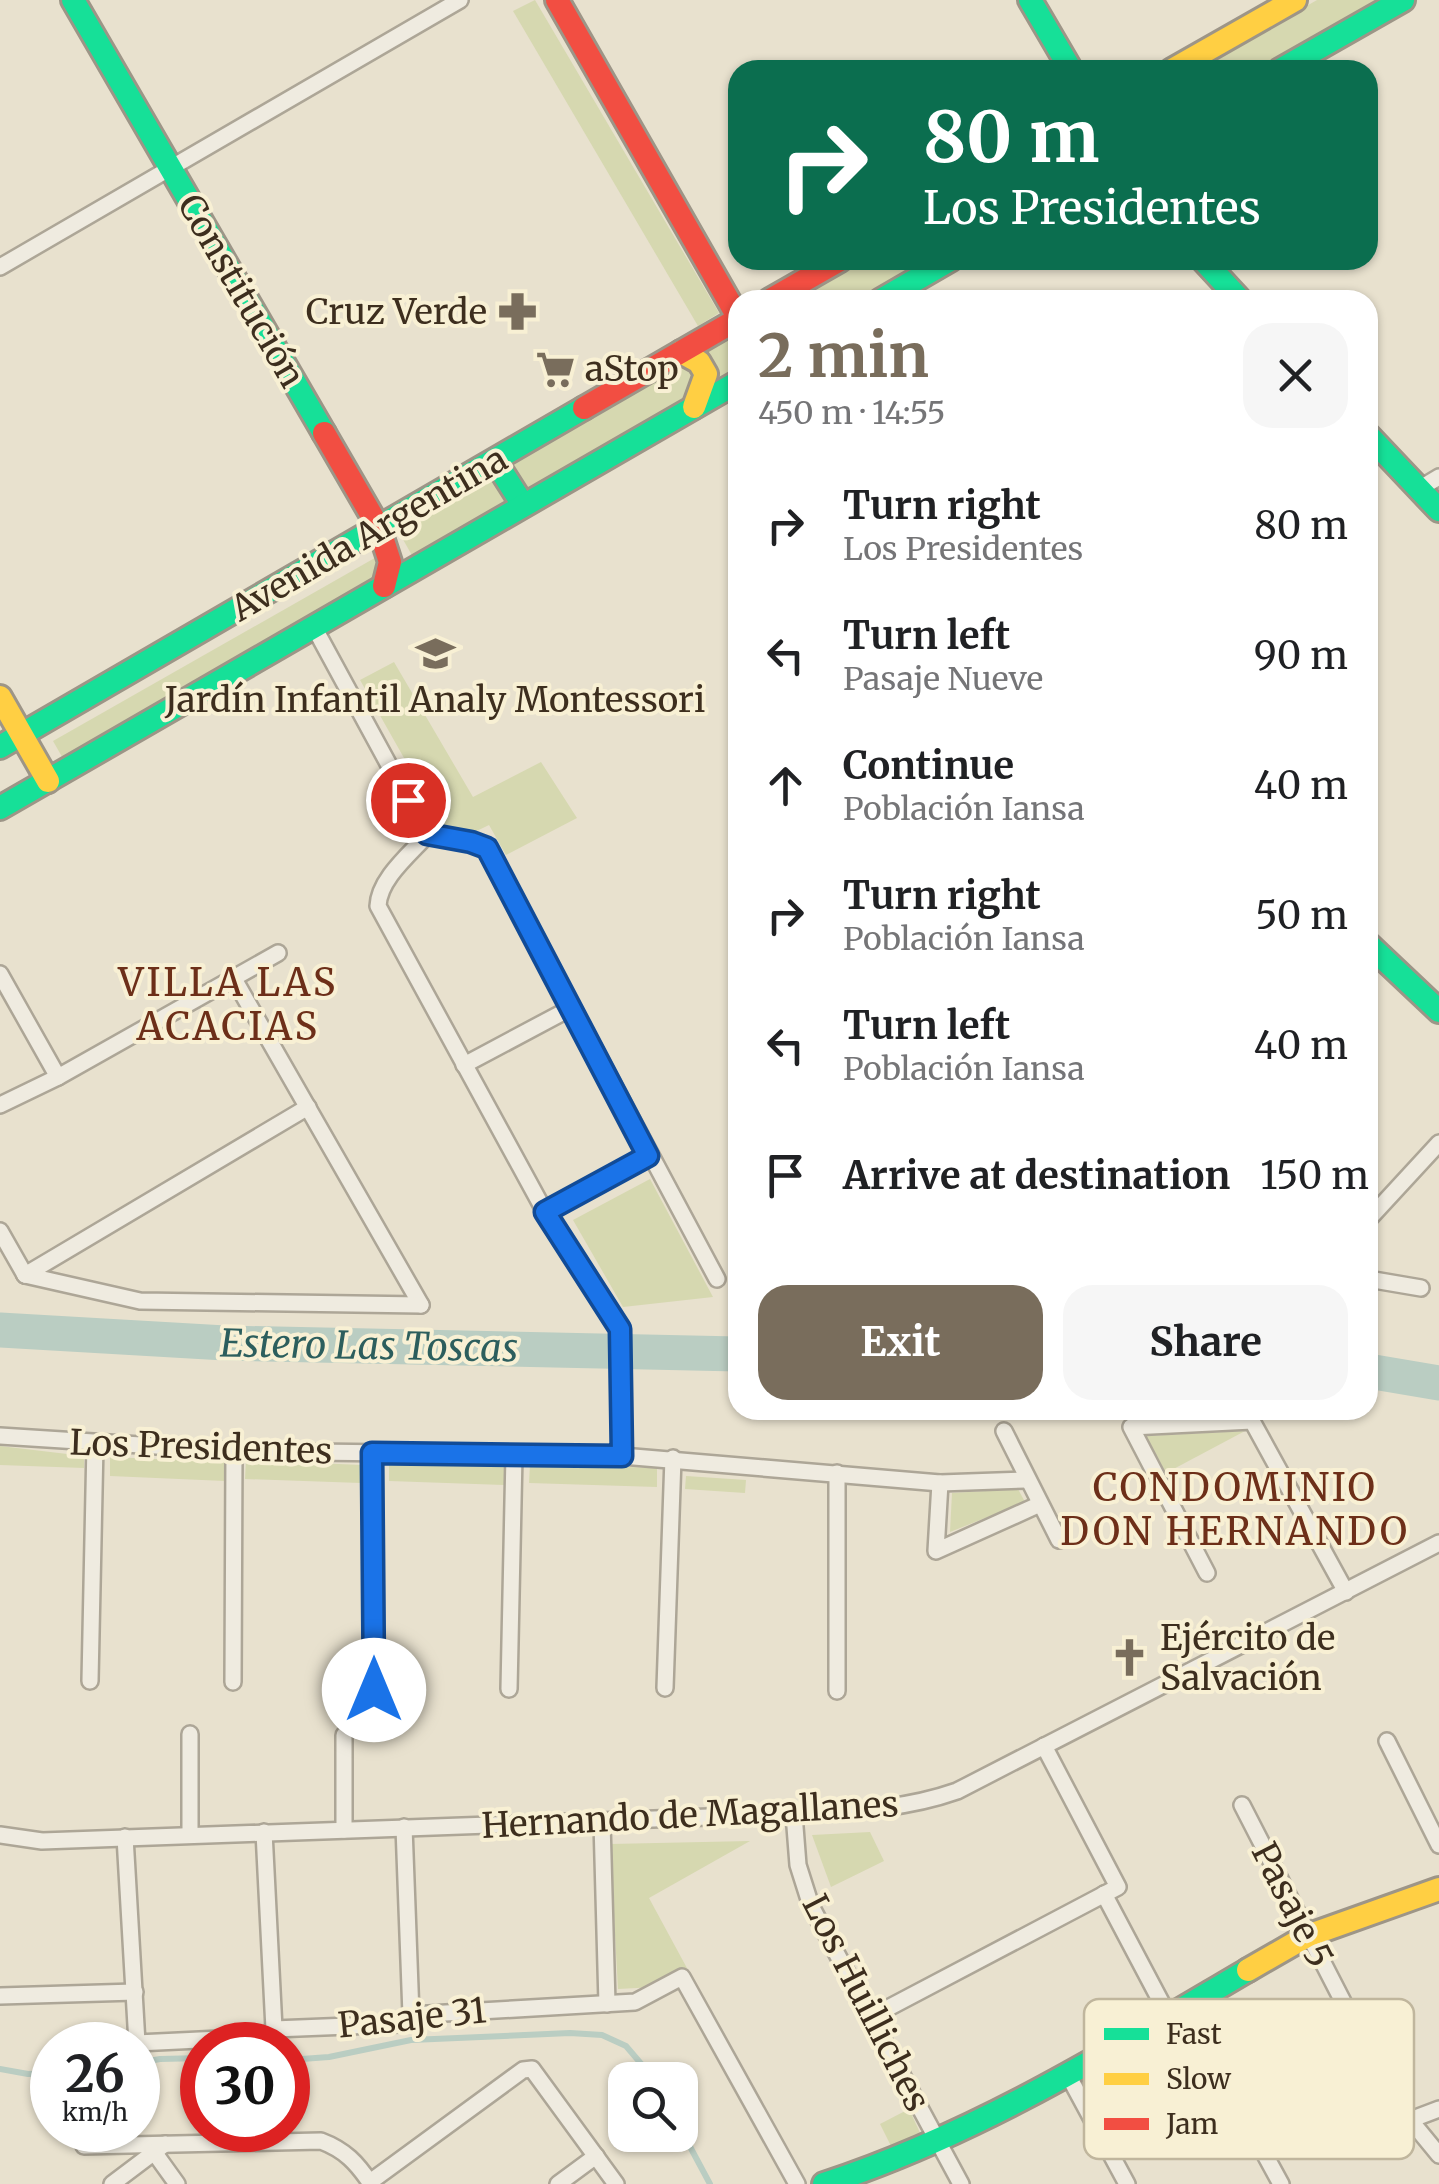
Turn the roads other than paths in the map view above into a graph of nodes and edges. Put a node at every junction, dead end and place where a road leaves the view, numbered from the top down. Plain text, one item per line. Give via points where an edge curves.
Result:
1 (73, 0) edge
2 (460, 0) edge
3 (557, 0) edge
4 (1030, 0) edge
5 (1295, 0) edge
6 (1402, 0) edge
7 (1065, 60) edge
8 (1190, 60) edge
9 (1297, 60) edge
10 (170, 168) junction
11 (0, 267) edge
12 (822, 270) edge
13 (933, 270) edge
14 (1212, 270) edge
15 (788, 290) edge
16 (898, 290) edge
17 (1230, 290) edge
18 (728, 300) edge
19 (728, 324) edge
20 (681, 352) junction
21 (728, 388) edge
22 (694, 407) junction
23 (1378, 443) edge
24 (495, 461) junction
25 (1429, 483) edge
26 (523, 505) junction
27 (1439, 510) edge
28 (380, 528) junction
29 (384, 586) junction
30 (314, 627) junction
31 (0, 697) edge
32 (22, 734) junction
33 (0, 747) edge
34 (48, 781) junction
35 (0, 808) edge
36 (427, 834) junction
37 (1378, 953) edge
38 (278, 954) dead end
39 (0, 974) edge
40 (234, 979) junction
41 (570, 1008) junction
42 (1439, 1011) edge
43 (464, 1065) junction
44 (58, 1077) junction
45 (0, 1105) edge
46 (308, 1107) junction
47 (1439, 1143) edge
48 (648, 1156) junction
49 (1378, 1209) edge
50 (545, 1212) junction
51 (0, 1231) edge
52 (25, 1274) junction
53 (717, 1279) dead end
54 (1378, 1281) edge
55 (1421, 1288) dead end
56 (1126, 1420) edge
57 (1130, 1427) junction
58 (1004, 1430) dead end
59 (0, 1436) edge
60 (95, 1444) junction
61 (234, 1451) junction
62 (372, 1453) junction
63 (514, 1454) junction
64 (622, 1456) junction
65 (673, 1458) junction
66 (836, 1473) junction
67 (1026, 1480) junction
68 (940, 1482) junction
69 (1038, 1505) junction
70 (1059, 1540) dead end
71 (1439, 1543) edge
72 (1207, 1573) dead end
73 (1346, 1592) junction
74 (90, 1681) dead end
75 (233, 1682) dead end
76 (664, 1688) dead end
77 (374, 1690) dead end
78 (509, 1690) dead end
79 (837, 1691) dead end
80 (190, 1734) dead end
81 (344, 1736) dead end
82 (1387, 1742) dead end
83 (1044, 1746) junction
84 (1242, 1805) dead end
85 (794, 1814) junction
86 (602, 1822) junction
87 (404, 1828) junction
88 (344, 1830) junction
89 (264, 1832) junction
90 (190, 1834) junction
91 (0, 1835) edge
92 (125, 1836) junction
93 (1439, 1845) edge
94 (1439, 1889) edge
95 (1111, 1890) junction
96 (1307, 1936) junction
97 (135, 1992) junction
98 (0, 1996) edge
99 (1170, 1999) edge
100 (1199, 1999) edge
101 (1340, 1999) edge
102 (607, 2004) junction
103 (411, 2014) junction
104 (871, 2017) junction
105 (137, 2022) edge
106 (274, 2022) edge
107 (310, 2028) edge
108 (1084, 2066) edge
109 (1068, 2075) junction
110 (1084, 2105) edge
111 (1439, 2108) edge
112 (1414, 2118) edge
113 (1414, 2125) edge
114 (937, 2140) junction
115 (160, 2148) joint
116 (155, 2152) edge
117 (1439, 2155) edge
118 (596, 2156) junction
119 (1113, 2159) edge
120 (1265, 2159) edge
121 (370, 2183) edge
122 (112, 2184) edge
123 (177, 2184) edge
124 (558, 2184) edge
125 (616, 2184) edge
126 (797, 2184) edge
127 (824, 2184) edge
128 (961, 2184) edge
129 (1127, 2184) edge
130 (1280, 2184) edge

1 - 10 main road, Constitución
2 - 10 street
3 - 18 main road
4 - 7 main road
5 - 8 main road
6 - 9 main road
10 - 11 street
10 - 28 main road, Constitución
12 - 15 main road
13 - 16 main road
14 - 17 main road
19 - 20 main road, Avenida Argentina
20 - 22 main road via 706,374
20 - 24 main road, Avenida Argentina
21 - 22 main road, Avenida Argentina
22 - 26 main road, Avenida Argentina
23 - 25 main road
24 - 26 main road
24 - 28 main road, Avenida Argentina
25 - 27 main road
26 - 29 main road, Avenida Argentina
28 - 29 main road, Constitución via 390,562
28 - 32 main road, Avenida Argentina
29 - 30 main road, Avenida Argentina
30 - 34 main road, Avenida Argentina
30 - 36 street
31 - 32 main road
32 - 33 main road, Avenida Argentina
32 - 34 main road
34 - 35 main road, Avenida Argentina
36 - 41 street via 487,848
36 - 43 street via 384,884 378,906
37 - 42 main road
38 - 40 street
39 - 44 street
40 - 44 street
40 - 46 street
41 - 43 street
41 - 48 street
43 - 50 street
44 - 45 street
46 - 52 street
46 - 52 street via 421,1305 140,1301
47 - 49 street
48 - 50 street
48 - 53 street
50 - 64 street via 620,1329
51 - 52 street
54 - 55 street
56 - 57 street
57 - 72 street
57 - 73 street via 1252,1421
58 - 67 street
59 - 60 street, Los Presidentes
60 - 61 street, Los Presidentes
60 - 74 street
61 - 62 street, Los Presidentes
61 - 75 street
62 - 63 street, Los Presidentes
62 - 77 street
63 - 64 street, Los Presidentes
63 - 78 street
64 - 65 street, Los Presidentes
65 - 66 street, Los Presidentes
65 - 76 street
66 - 68 street, Los Presidentes
66 - 79 street
67 - 68 street, Los Presidentes
67 - 69 street
68 - 69 street via 936,1551
69 - 70 street
71 - 73 street, Hernando de Magallanes
73 - 83 street, Hernando de Magallanes
80 - 90 street
81 - 88 street
82 - 93 street
83 - 85 street, Hernando de Magallanes via 918,1804
83 - 95 street
84 - 96 street, Pasaje 5
85 - 86 street, Hernando de Magallanes
85 - 104 street, Los Huilliches via 798,1865 812,1906
86 - 87 street, Hernando de Magallanes
86 - 102 street
87 - 88 street, Hernando de Magallanes
87 - 103 street
88 - 89 street, Hernando de Magallanes
89 - 90 street, Hernando de Magallanes
89 - 106 street
90 - 92 street, Hernando de Magallanes
91 - 92 street, Hernando de Magallanes via 42,1841
92 - 97 street
94 - 96 main road
95 - 99 street
95 - 104 street
96 - 100 main road
96 - 101 street, Pasaje 5
97 - 98 street
97 - 105 street
102 - 103 street, Pasaje 31
102 - 126 street, Pasaje 31 via 635,2002 682,1977
103 - 107 street, Pasaje 31 via 400,2024
104 - 114 street, Los Huilliches
108 - 109 main road
109 - 110 street
109 - 114 main road
111 - 112 street
113 - 117 street, Pasaje 5
114 - 127 main road
114 - 128 street, Los Huilliches
115 - 121 street via 321,2141 342,2149
115 - 123 street
116 - 122 street
118 - 121 street via 532,2069 523,2070
118 - 124 street
118 - 125 street
119 - 129 street
120 - 130 street

